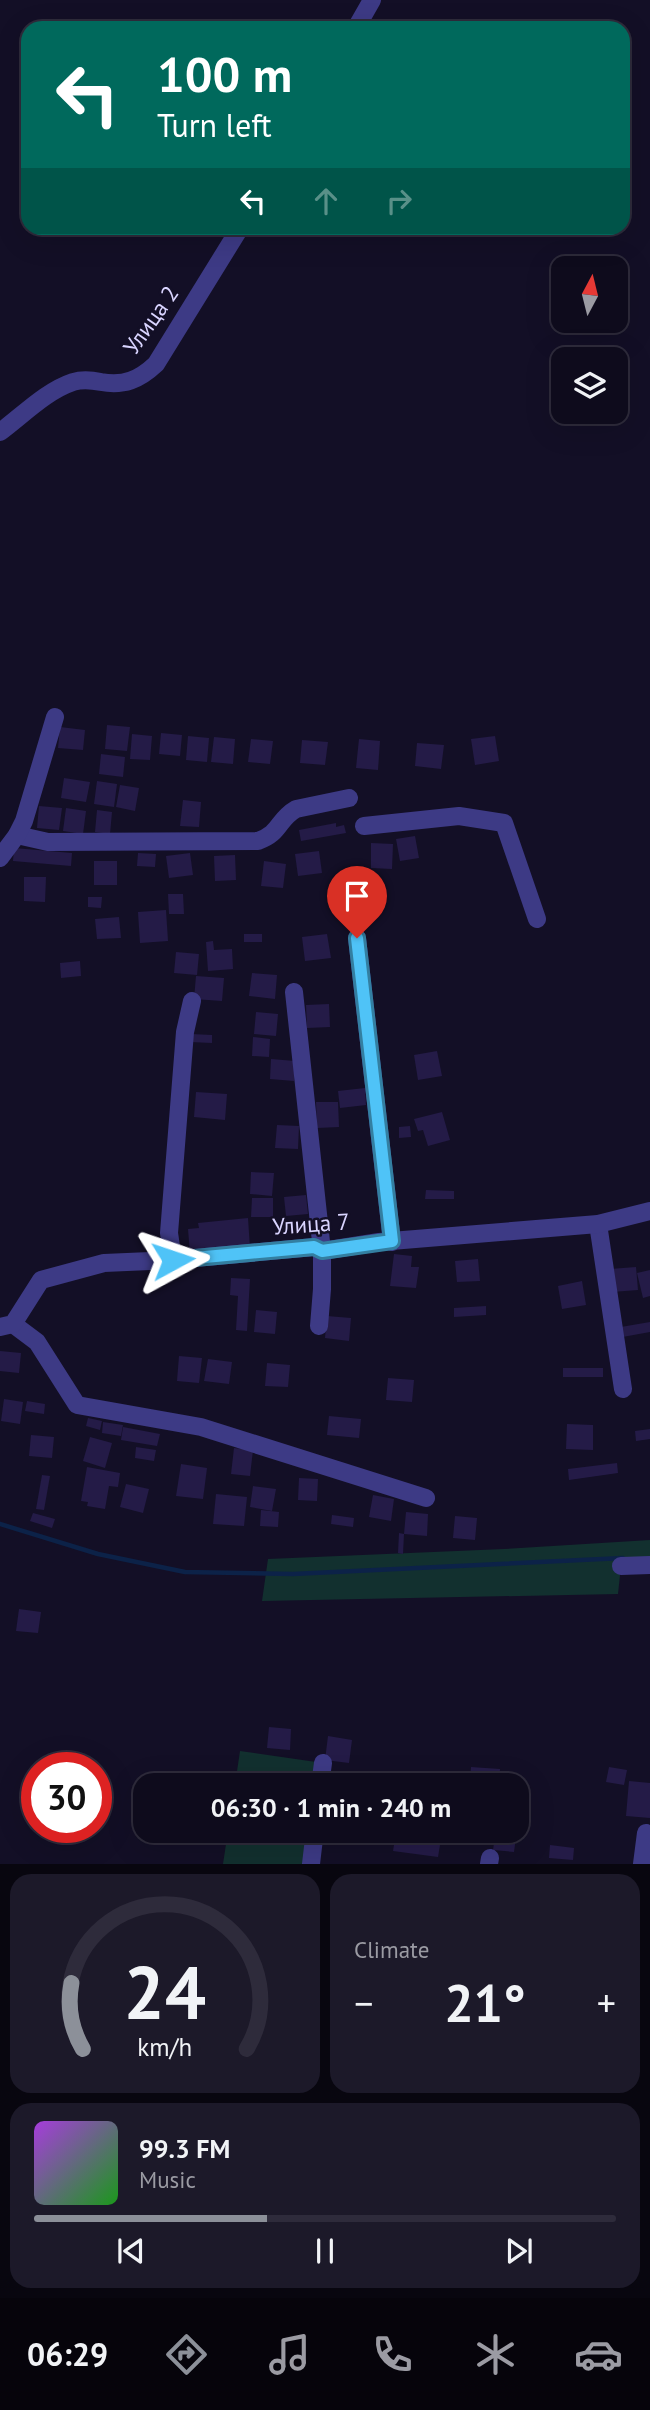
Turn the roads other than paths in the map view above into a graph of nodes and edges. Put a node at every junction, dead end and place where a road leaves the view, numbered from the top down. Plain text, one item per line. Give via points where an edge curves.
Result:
1 (372, 0) edge
2 (360, 21) edge
3 (236, 235) edge
4 (0, 432) edge
5 (54, 717) dead end
6 (349, 798) dead end
7 (364, 826) dead end
8 (17, 835) junction
9 (0, 858) edge
10 (537, 919) dead end
11 (357, 938) dead end
12 (294, 992) dead end
13 (192, 1001) dead end
14 (650, 1211) edge
15 (597, 1224) junction
16 (392, 1241) junction
17 (322, 1251) junction
18 (173, 1260) junction
19 (6, 1325) edge
20 (319, 1326) dead end
21 (623, 1389) dead end
22 (426, 1499) dead end
23 (650, 1565) edge
24 (621, 1566) dead end
25 (323, 1763) dead end
26 (322, 1773) edge
27 (646, 1833) dead end
28 (313, 1843) edge
29 (311, 1864) edge
30 (642, 1864) edge

1 - 2 street
3 - 4 street, Улица 2 via 156,364 144,375 115,384 71,383
5 - 8 street
6 - 8 street via 289,812 271,836 258,841 48,842
7 - 10 street via 459,816 504,823
8 - 9 street
11 - 16 street
12 - 17 street
13 - 18 street via 185,1032 169,1233
14 - 15 street, Улица 7
15 - 16 street, Улица 7
15 - 21 street
16 - 17 street, Улица 7
17 - 18 street, Улица 7 via 314,1247
17 - 20 street
18 - 19 street, Улица 7 via 104,1263 41,1280
19 - 22 street via 37,1342 77,1405 201,1427
23 - 24 street
25 - 26 street
27 - 30 street
28 - 29 street

